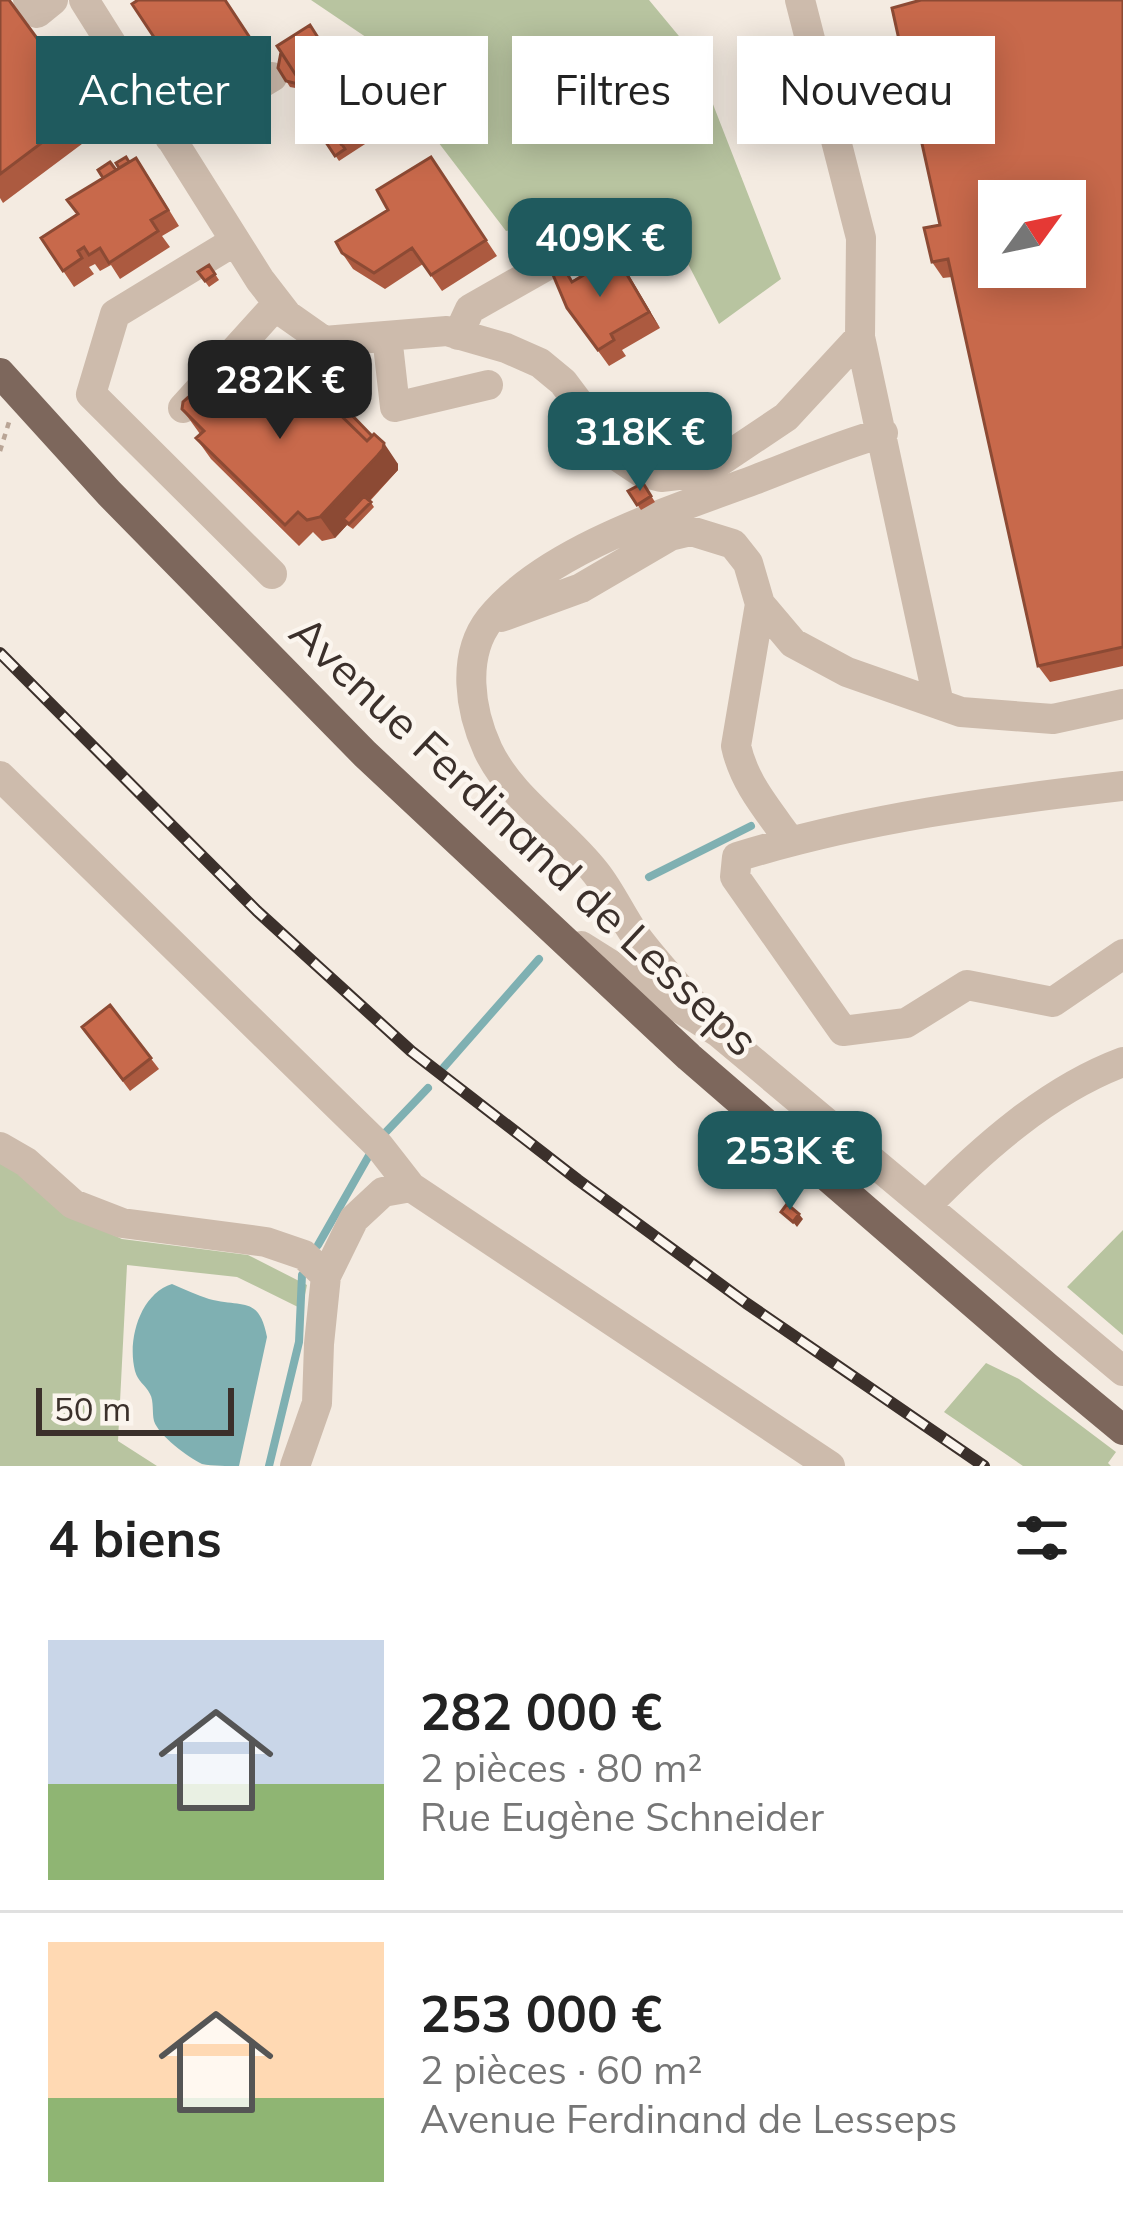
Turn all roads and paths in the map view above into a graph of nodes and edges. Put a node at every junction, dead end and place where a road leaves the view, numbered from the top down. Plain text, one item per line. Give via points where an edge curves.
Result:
1 (28, 0) edge
2 (53, 0) edge
3 (84, 0) edge
4 (800, 0) edge
5 (106, 36) edge
6 (174, 144) edge
7 (235, 242) junction
8 (576, 249) dead end
9 (278, 303) junction
10 (458, 335) junction
11 (387, 336) junction
12 (860, 337) junction
13 (488, 385) dead end
14 (6, 386) edge
15 (183, 408) edge
16 (883, 434) junction
17 (272, 574) dead end
18 (760, 604) junction
19 (488, 621) junction
20 (939, 704) junction
21 (1123, 704) edge
22 (0, 776) edge
23 (1123, 786) edge
24 (790, 841) junction
25 (546, 924) junction
26 (1123, 954) edge
27 (718, 1032) junction
28 (1123, 1062) edge
29 (0, 1147) edge
30 (411, 1186) junction
31 (926, 1205) junction
32 (326, 1276) junction
33 (1123, 1371) edge
34 (1123, 1430) edge
35 (295, 1466) edge
36 (830, 1466) edge

1 - 2 street via 38,13
3 - 5 street
4 - 12 street via 861,238
6 - 7 street
7 - 9 street
7 - 17 street via 116,314 91,394
8 - 10 street via 470,309
9 - 11 street via 324,341
9 - 15 street
10 - 11 street
10 - 12 street via 540,363 620,458 661,477 704,472 786,417
11 - 13 street via 395,407
12 - 16 street
14 - 25 main road, Avenue Ferdinand de Lesseps via 365,754
16 - 19 street via 588,547
16 - 20 street
18 - 19 street via 734,544 691,531 581,589
18 - 20 street via 793,643
18 - 24 street via 736,746 752,788
19 - 27 street via 470,677 488,749 596,872 637,937
20 - 21 street via 1053,719
22 - 30 street
23 - 24 street via 992,801
24 - 26 street via 737,857 735,877 843,1031 906,1023 967,985 1053,1002
25 - 27 street
25 - 34 main road, Avenue Ferdinand de Lesseps via 688,1057
27 - 31 street
28 - 31 street via 1035,1109
29 - 32 street via 73,1204 122,1223 266,1242 304,1255
30 - 32 street via 383,1192 354,1219
30 - 36 street
31 - 33 street
32 - 35 street via 317,1403

